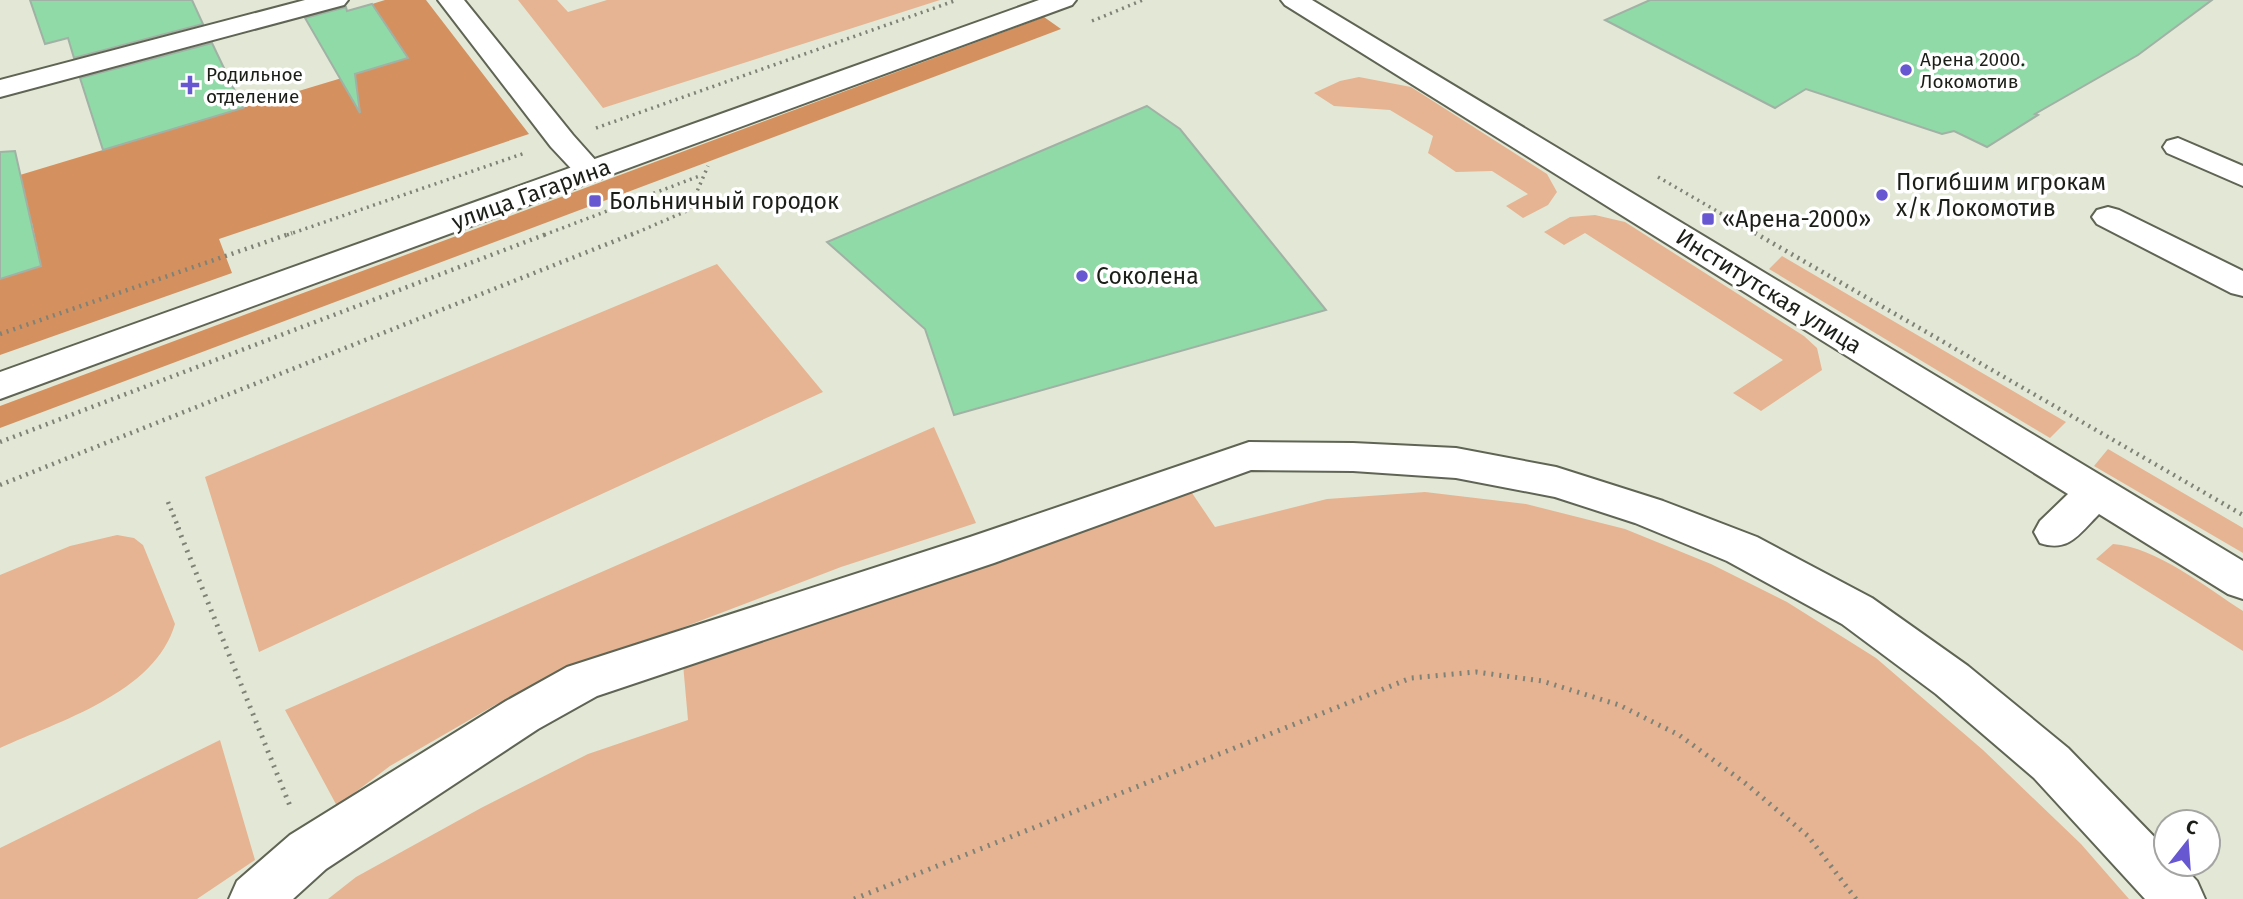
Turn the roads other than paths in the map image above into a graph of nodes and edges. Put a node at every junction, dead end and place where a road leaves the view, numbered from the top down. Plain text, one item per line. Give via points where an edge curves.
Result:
1 (335, 0) edge
2 (451, 0) edge
3 (1294, 0) edge
4 (1071, 13) edge
5 (0, 89) edge
6 (2178, 147) dead end
7 (591, 172) junction
8 (2243, 177) edge
9 (2108, 217) dead end
10 (2243, 285) edge
11 (0, 386) edge
12 (2097, 492) junction
13 (2054, 532) dead end
14 (2243, 583) edge
15 (255, 899) edge
16 (2179, 899) edge

1 - 5 main road
2 - 7 main road
3 - 12 main road, Институтская улица
4 - 7 main road, улица Гагарина
6 - 8 main road
7 - 11 main road, улица Гагарина
9 - 10 main road
12 - 13 main road
12 - 14 main road, Институтская улица
15 - 16 main road via 309,852 583,681 979,551 1248,456 1456,463 1556,482 1742,549 1857,611 1952,680 2051,763

